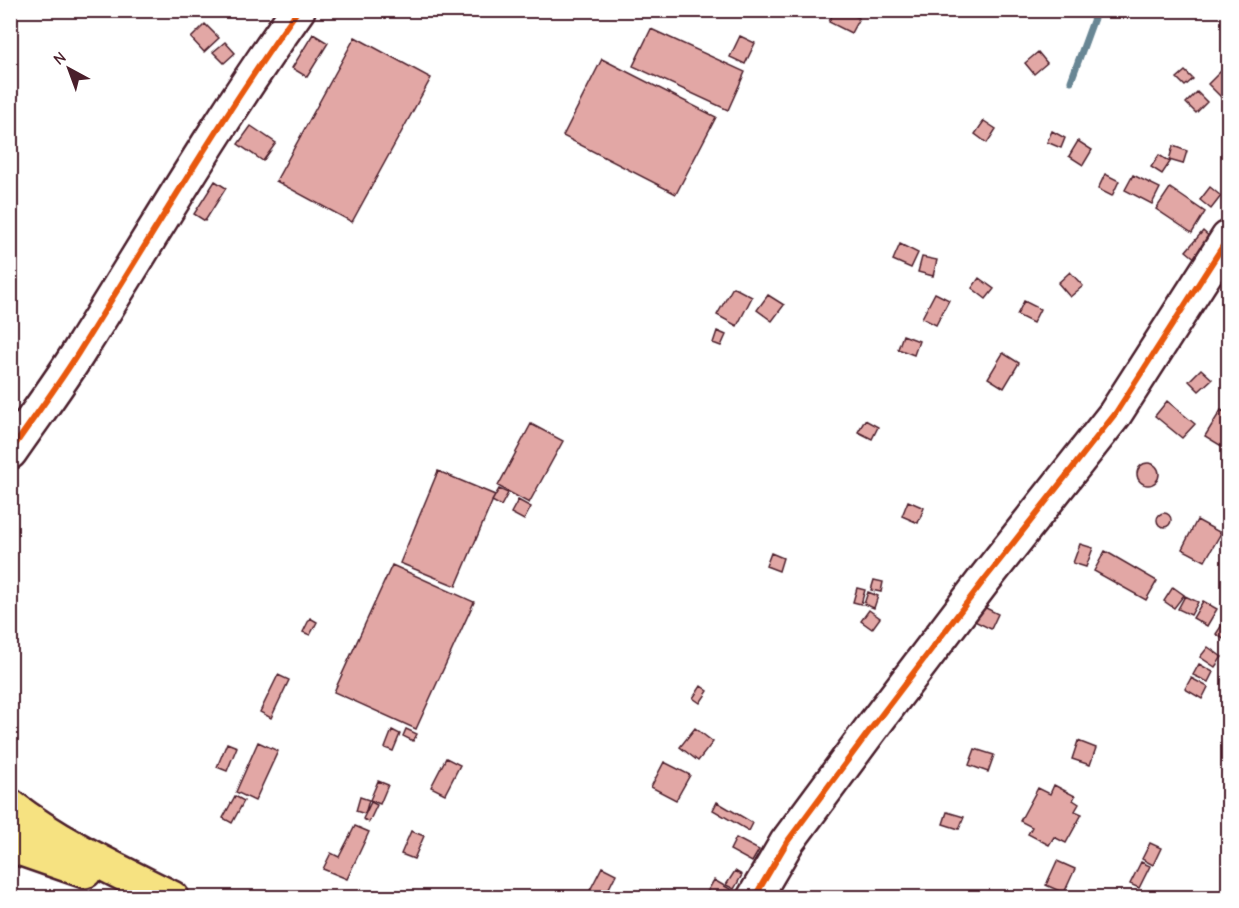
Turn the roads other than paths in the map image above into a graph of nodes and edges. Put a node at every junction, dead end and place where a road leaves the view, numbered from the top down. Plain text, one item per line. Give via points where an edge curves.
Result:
1 (298, 10) edge
2 (1228, 238) edge
3 (10, 452) edge
4 (10, 806) edge
5 (10, 845) edge
6 (164, 897) edge
7 (172, 897) edge
8 (754, 897) edge

1 - 3 street via 150,234 81,349
2 - 8 street via 1115,414 870,730 787,842
4 - 7 main road via 39,827
5 - 6 main road

